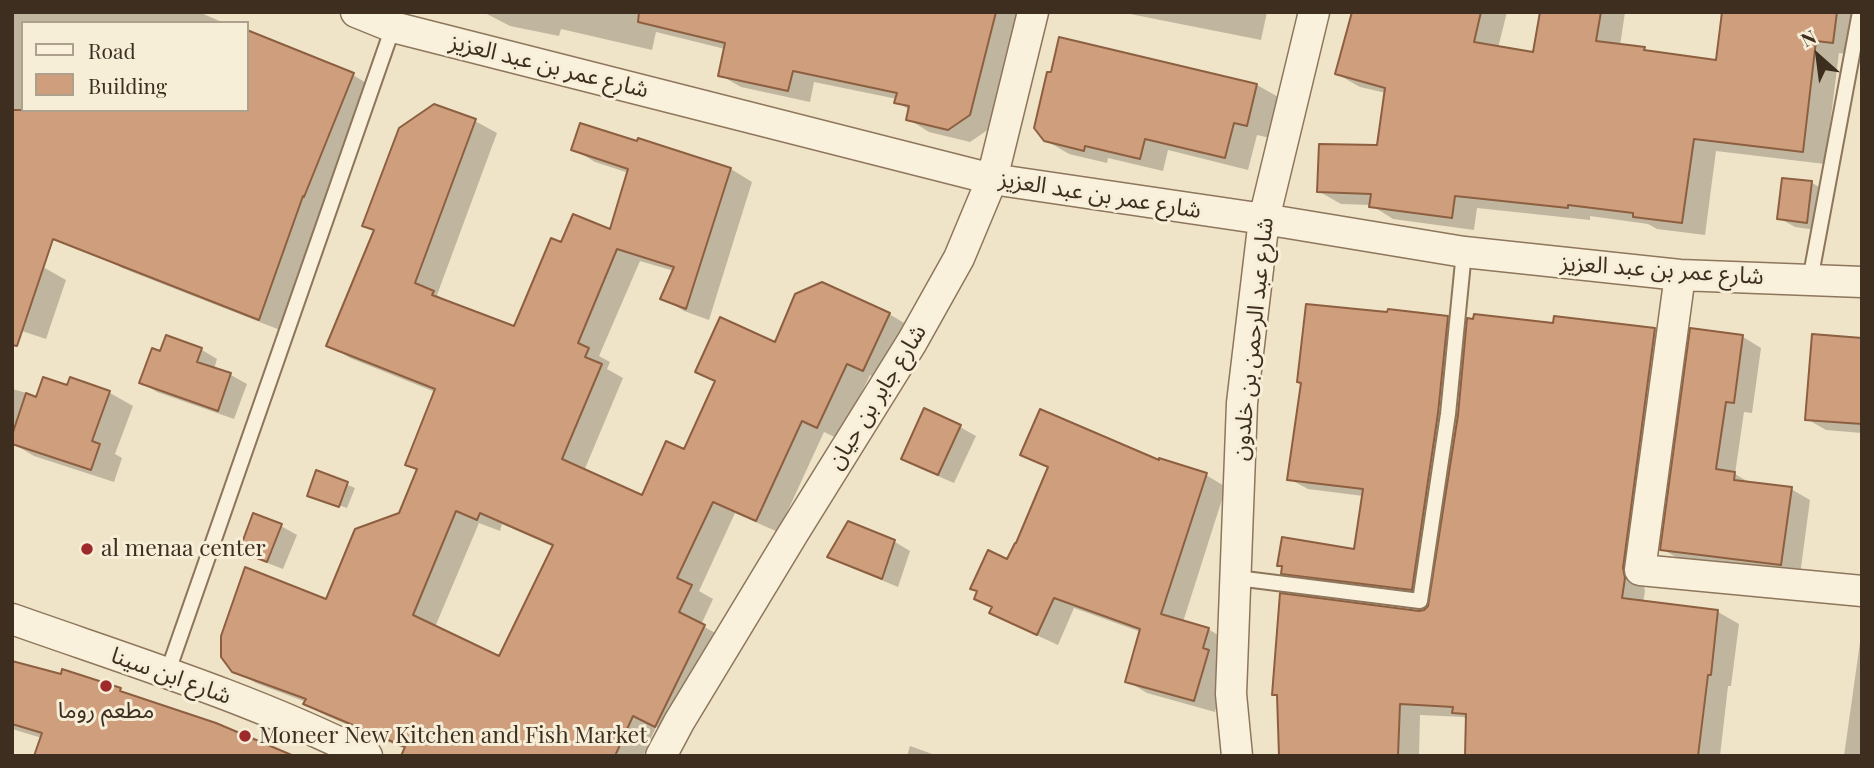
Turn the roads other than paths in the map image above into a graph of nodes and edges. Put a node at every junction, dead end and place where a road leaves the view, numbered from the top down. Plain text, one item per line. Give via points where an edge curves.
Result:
1 (356, 12) edge
2 (1033, 12) edge
3 (1314, 12) edge
4 (1860, 12) edge
5 (394, 20) edge
6 (992, 179) junction
7 (1264, 219) junction
8 (1464, 252) junction
9 (1679, 275) junction
10 (1810, 280) junction
11 (1862, 282) edge
12 (1237, 578) junction
13 (1862, 591) edge
14 (12, 619) edge
15 (167, 674) junction
16 (367, 756) edge
17 (660, 756) edge
18 (1237, 756) edge

1 - 5 street, شارع عمر بن عبد العزيز
2 - 6 street, شارع جابر بن حيان
3 - 7 street, شارع عبد الرحمن بن خلدون
4 - 10 lane
5 - 6 street, شارع عمر بن عبد العزيز
5 - 15 lane
6 - 7 street, شارع عمر بن عبد العزيز
6 - 17 street, شارع جابر بن حيان via 959,258 912,342
7 - 8 street, شارع عمر بن عبد العزيز
7 - 12 street, شارع عبد الرحمن بن خلدون via 1242,403
8 - 9 street, شارع عمر بن عبد العزيز
8 - 12 lane via 1448,414 1420,601
9 - 10 street, شارع عمر بن عبد العزيز
9 - 13 street via 1640,570
10 - 11 street, شارع عمر بن عبد العزيز
12 - 18 street, شارع عبد الرحمن بن خلدون via 1231,694
14 - 15 street, شارع ابن سينا
15 - 16 street, شارع ابن سينا via 316,731

